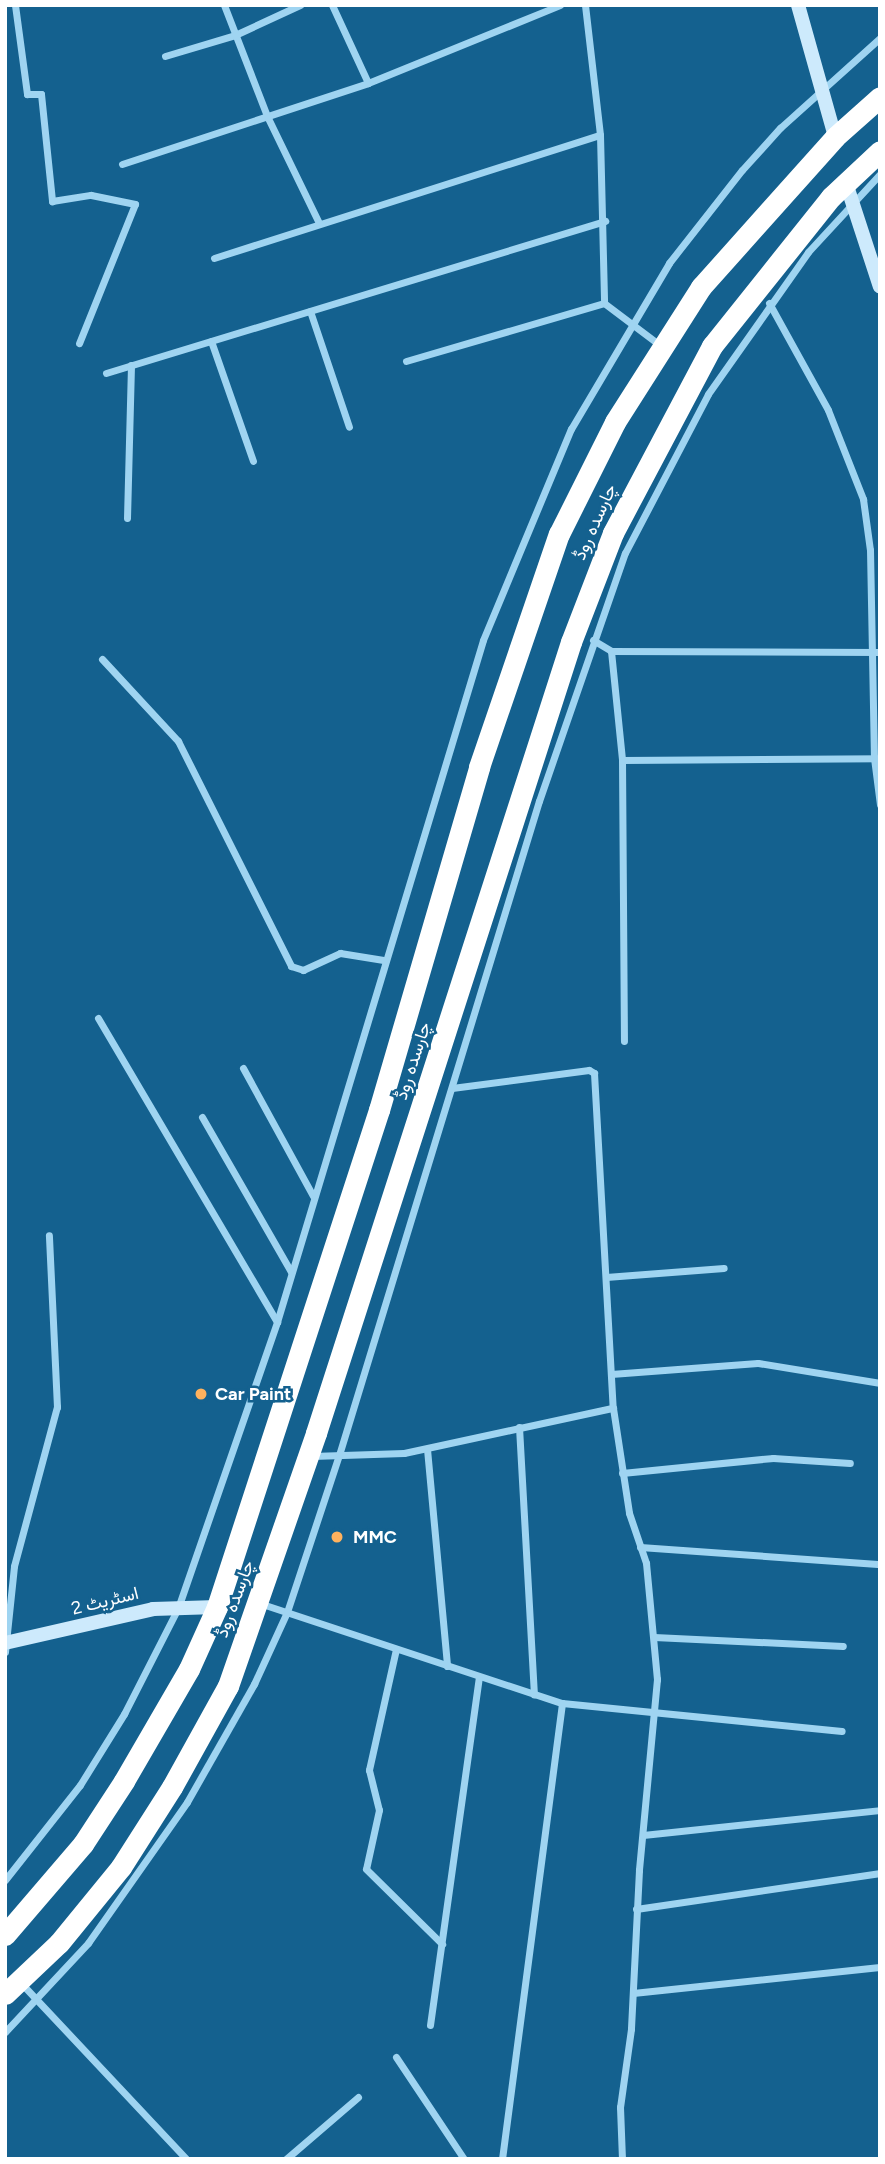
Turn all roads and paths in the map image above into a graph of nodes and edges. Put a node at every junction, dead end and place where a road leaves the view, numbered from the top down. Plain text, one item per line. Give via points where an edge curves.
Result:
1 (15, 5) edge
2 (224, 5) edge
3 (300, 5) edge
4 (332, 5) edge
5 (560, 5) edge
6 (584, 5) edge
7 (798, 5) edge
8 (236, 35) junction
9 (880, 38) edge
10 (165, 56) dead end
11 (368, 83) junction
12 (822, 91) junction
13 (880, 97) edge
14 (267, 116) junction
15 (600, 135) junction
16 (835, 137) junction
17 (880, 151) edge
18 (122, 164) dead end
19 (880, 174) edge
20 (848, 192) junction
21 (605, 221) junction
22 (319, 223) junction
23 (875, 255) edge
24 (214, 258) dead end
25 (880, 287) edge
26 (604, 303) junction
27 (769, 303) junction
28 (310, 311) junction
29 (630, 323) junction
30 (211, 341) junction
31 (79, 343) dead end
32 (661, 346) junction
33 (405, 361) dead end
34 (131, 365) junction
35 (106, 373) dead end
36 (349, 427) dead end
37 (253, 461) dead end
38 (127, 518) dead end
39 (593, 640) junction
40 (611, 651) junction
41 (880, 652) edge
42 (870, 653) junction
43 (102, 659) dead end
44 (877, 758) edge
45 (621, 760) junction
46 (880, 805) edge
47 (383, 960) junction
48 (98, 1018) dead end
49 (624, 1041) dead end
50 (243, 1068) dead end
51 (452, 1088) junction
52 (202, 1117) dead end
53 (359, 1172) junction
54 (396, 1184) junction
55 (313, 1197) junction
56 (49, 1235) dead end
57 (724, 1268) dead end
58 (291, 1272) junction
59 (606, 1277) junction
60 (277, 1322) junction
61 (611, 1374) junction
62 (880, 1383) edge
63 (613, 1408) junction
64 (519, 1427) junction
65 (427, 1449) junction
66 (339, 1455) junction
67 (308, 1457) junction
68 (850, 1463) dead end
69 (622, 1473) junction
70 (640, 1547) junction
71 (877, 1564) dead end
72 (258, 1603) junction
73 (217, 1607) junction
74 (178, 1608) junction
75 (287, 1612) junction
76 (654, 1637) junction
77 (6, 1646) edge
78 (843, 1646) dead end
79 (396, 1649) junction
80 (447, 1666) junction
81 (479, 1676) junction
82 (534, 1695) junction
83 (562, 1703) junction
84 (656, 1716) junction
85 (842, 1731) dead end
86 (880, 1810) edge
87 (643, 1835) junction
88 (880, 1873) edge
89 (7, 1874) edge
90 (636, 1909) junction
91 (5, 1936) edge
92 (442, 1944) junction
93 (880, 1967) edge
94 (12, 1988) edge
95 (633, 1993) junction
96 (38, 2002) junction
97 (430, 2025) dead end
98 (5, 2032) edge
99 (396, 2057) dead end
100 (358, 2096) dead end
101 (186, 2159) edge
102 (286, 2159) edge
103 (464, 2159) edge
104 (502, 2159) edge
105 (622, 2159) edge

1 - 31 street via 27,93 41,94 52,201 91,195 135,204
2 - 8 street
3 - 8 street
4 - 11 street
5 - 11 street
6 - 15 street
7 - 12 street
8 - 10 street
8 - 14 street
9 - 12 street
11 - 14 street
12 - 16 street
12 - 29 street via 742,170 669,263
13 - 16 highway, چارسدہ روڈ
14 - 18 street
14 - 22 street
15 - 21 street
15 - 22 street
16 - 32 highway, چارسدہ روڈ via 701,286
17 - 20 highway, چارسدہ روڈ
19 - 20 street
20 - 23 street
20 - 27 street
20 - 54 highway, چارسدہ روڈ via 712,346 612,533 571,642
21 - 26 street
21 - 28 street
22 - 24 street
23 - 25 street
26 - 29 street
26 - 33 street
27 - 39 street via 708,394 655,489
27 - 42 street via 828,410 863,499 870,550
28 - 30 street
28 - 36 street
29 - 32 street
29 - 47 street via 571,429 521,540 483,640
30 - 34 street
30 - 37 street
32 - 53 highway, چارسدہ روڈ via 615,422 559,534 479,767
34 - 35 street
34 - 38 street
39 - 40 street
39 - 51 street via 538,800
40 - 42 street
40 - 45 street
41 - 42 street
42 - 44 street
43 - 47 street via 178,741 292,965 303,970 340,953
44 - 45 street
44 - 46 street
45 - 49 street
47 - 55 street
48 - 60 street
50 - 55 street
51 - 59 street via 589,1070 594,1073
51 - 66 street
52 - 58 street
53 - 54 highway
53 - 73 highway, چارسدہ روڈ
54 - 67 highway, چارسدہ روڈ
55 - 58 street
56 - 77 street via 57,1407 14,1566
57 - 59 street
58 - 60 street
59 - 61 street
60 - 74 street
61 - 62 street via 758,1363
61 - 63 street
63 - 64 street
63 - 69 street
64 - 65 street
64 - 82 street
65 - 66 street
65 - 80 street
66 - 67 street
66 - 75 street
67 - 72 highway, چارسدہ روڈ
68 - 69 street via 773,1458
69 - 70 street
70 - 71 street
70 - 76 street
72 - 75 street
72 - 94 highway, چارسدہ روڈ via 228,1686 121,1867 59,1943
73 - 74 street, اسٹریٹ 2
73 - 91 highway, چارسدہ روڈ via 189,1669 124,1781 75,1853
74 - 77 street, اسٹریٹ 2 via 153,1609
74 - 89 street via 124,1714 80,1785
75 - 79 street
75 - 96 street via 222,1747 194,1791 88,1943
76 - 78 street
76 - 84 street
79 - 80 street
79 - 92 street via 369,1770 379,1810 366,1869
80 - 81 street
81 - 82 street
81 - 92 street
82 - 83 street
83 - 84 street
83 - 104 street
84 - 85 street
84 - 87 street
86 - 87 street
87 - 90 street
88 - 90 street
90 - 95 street
92 - 97 street
93 - 95 street
94 - 96 street
95 - 105 street via 620,2108
96 - 98 street
96 - 101 street
99 - 103 street
100 - 102 street

